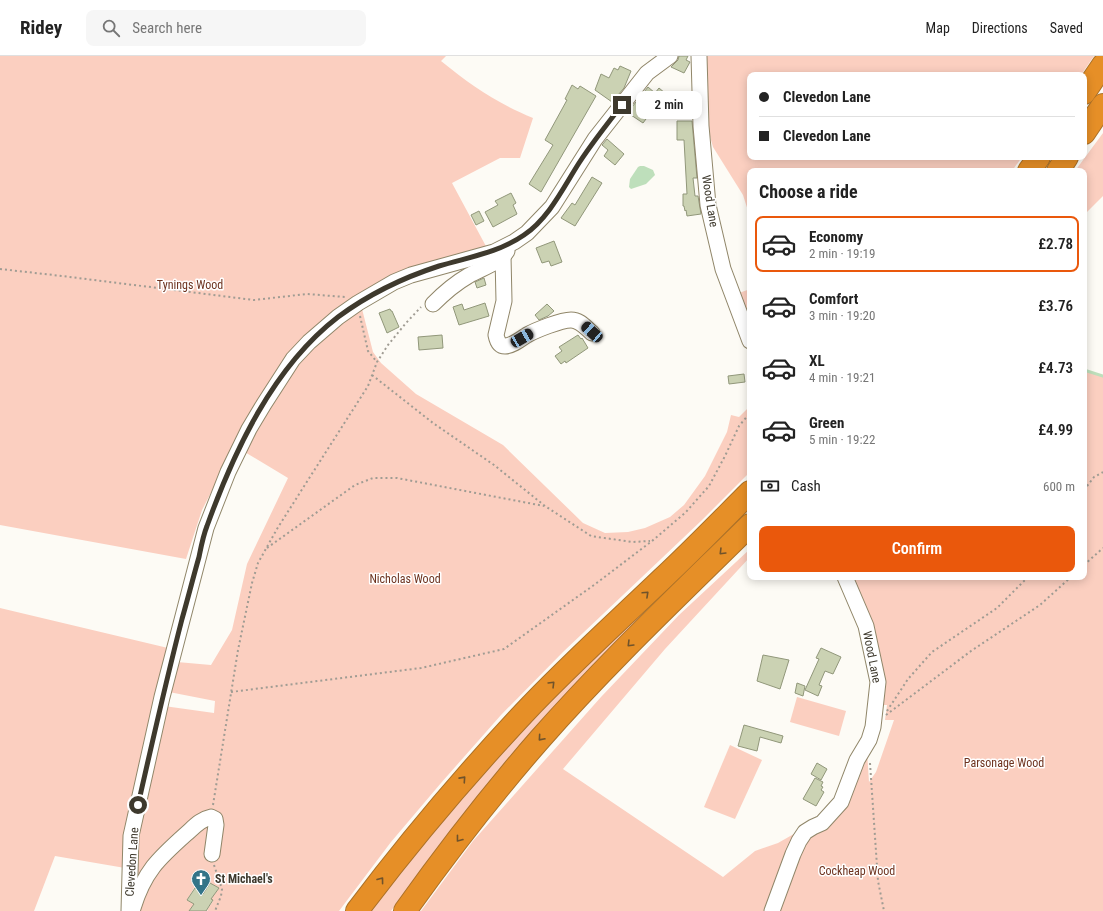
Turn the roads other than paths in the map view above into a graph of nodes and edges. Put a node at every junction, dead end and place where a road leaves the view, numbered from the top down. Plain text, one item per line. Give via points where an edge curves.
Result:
1 (670, 56) edge
2 (699, 56) edge
3 (1103, 65) edge
4 (1087, 89) edge
5 (1103, 105) edge
6 (1087, 129) edge
7 (514, 242) junction
8 (504, 256) junction
9 (433, 304) dead end
10 (592, 332) dead end
11 (747, 333) edge
12 (747, 495) edge
13 (747, 528) edge
14 (846, 580) edge
15 (212, 854) road end
16 (129, 911) edge
17 (132, 911) edge
18 (358, 911) edge
19 (405, 911) edge
20 (772, 911) edge

1 - 7 street, Clevedon Lane via 647,74 595,139 552,207 527,233
2 - 11 street, Wood Lane via 701,126 708,205 724,269
3 - 4 highway
5 - 6 highway
7 - 8 street
7 - 16 street, Clevedon Lane via 494,252 411,275 358,303 308,342 293,359 264,404 239,448 206,528 162,697 131,836
8 - 9 street via 453,285
8 - 10 street via 504,301 496,335 501,345 508,345 543,328 570,320 579,321
18 -> 12 highway via 437,808 523,713
13 -> 19 highway via 621,653 539,740 457,841
14 - 20 street, Wood Lane via 866,626 878,682 873,727 841,802 822,823 805,832 799,841
15 - 17 street via 216,825 211,817 200,822 151,868

